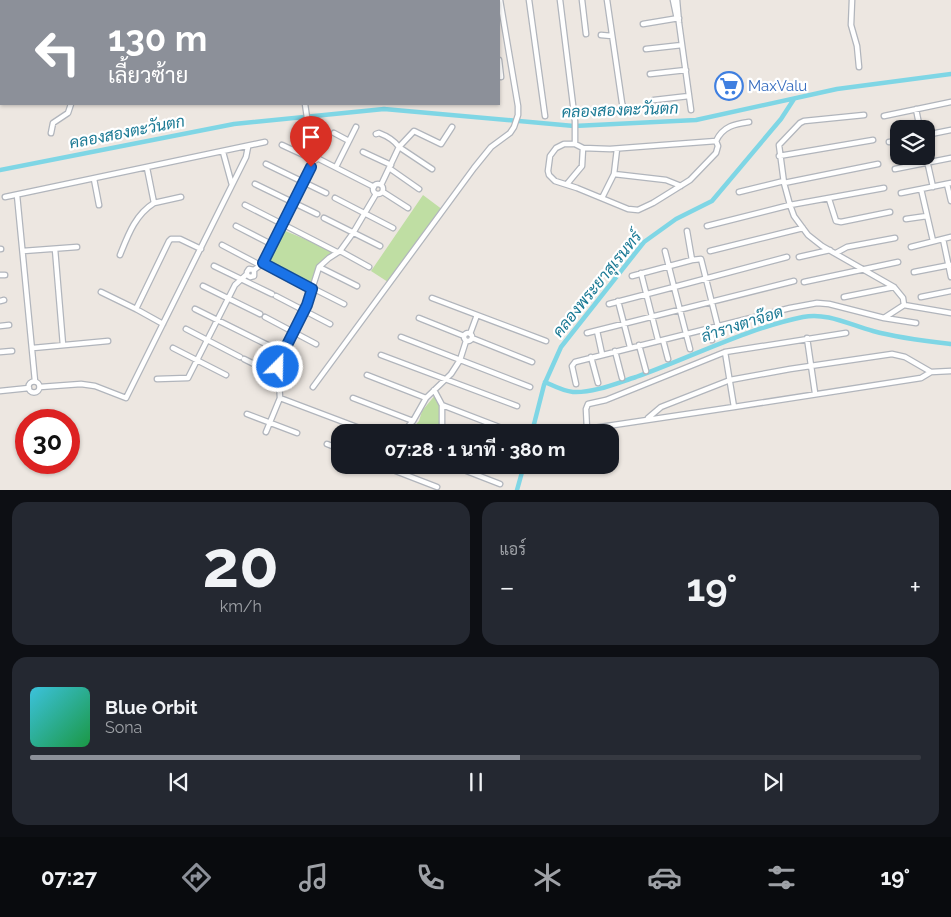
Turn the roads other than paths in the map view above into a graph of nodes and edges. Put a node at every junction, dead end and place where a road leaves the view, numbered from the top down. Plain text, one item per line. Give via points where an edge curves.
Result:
1 (330, 0) edge
2 (337, 0) edge
3 (500, 0) edge
4 (529, 0) edge
5 (560, 0) edge
6 (582, 0) edge
7 (607, 0) edge
8 (673, 0) edge
9 (677, 0) edge
10 (852, 0) edge
11 (678, 20) junction
12 (643, 24) dead end
13 (586, 34) dead end
14 (601, 35) dead end
15 (612, 36) junction
16 (682, 45) junction
17 (646, 49) dead end
18 (859, 67) dead end
19 (500, 68) edge
20 (686, 70) junction
21 (650, 74) dead end
22 (501, 77) dead end
23 (689, 96) junction
24 (654, 100) dead end
25 (951, 102) edge
26 (71, 105) edge
27 (305, 105) edge
28 (916, 109) junction
29 (691, 110) dead end
30 (638, 112) dead end
31 (864, 115) dead end
32 (545, 116) dead end
33 (884, 116) dead end
34 (918, 120) edge
35 (749, 122) dead end
36 (356, 127) dead end
37 (452, 128) dead end
38 (951, 130) edge
39 (51, 133) dead end
40 (935, 133) edge
41 (334, 134) dead end
42 (376, 134) dead end
43 (874, 140) dead end
44 (349, 141) junction
45 (716, 141) junction
46 (265, 142) dead end
47 (575, 144) junction
48 (282, 145) dead end
49 (248, 147) junction
50 (399, 147) junction
51 (583, 148) junction
52 (617, 149) junction
53 (312, 151) junction
54 (223, 152) junction
55 (363, 152) dead end
56 (779, 156) junction
57 (308, 157) junction
58 (951, 158) edge
59 (315, 159) junction
60 (935, 161) edge
61 (266, 164) dead end
62 (878, 164) dead end
63 (914, 165) edge
64 (929, 165) edge
65 (390, 167) junction
66 (147, 168) junction
67 (336, 168) junction
68 (432, 169) dead end
69 (895, 169) dead end
70 (614, 174) junction
71 (94, 179) junction
72 (304, 182) junction
73 (784, 182) junction
74 (232, 184) junction
75 (255, 184) dead end
76 (567, 184) junction
77 (949, 184) edge
78 (381, 185) junction
79 (681, 186) junction
80 (374, 187) junction
81 (933, 187) junction
82 (884, 188) dead end
83 (419, 189) dead end
84 (921, 189) junction
85 (383, 192) junction
86 (739, 192) dead end
87 (326, 193) dead end
88 (901, 193) dead end
89 (376, 194) junction
90 (17, 195) junction
91 (5, 197) dead end
92 (181, 197) dead end
93 (335, 198) dead end
94 (602, 198) junction
95 (830, 199) junction
96 (951, 201) edge
97 (154, 203) junction
98 (293, 203) junction
99 (99, 205) dead end
100 (245, 205) dead end
101 (790, 205) junction
102 (408, 208) dead end
103 (890, 212) dead end
104 (365, 213) junction
105 (318, 214) dead end
106 (927, 216) junction
107 (324, 218) dead end
108 (906, 219) dead end
109 (283, 224) junction
110 (236, 226) dead end
111 (708, 226) dead end
112 (393, 228) dead end
113 (803, 228) junction
114 (687, 231) dead end
115 (353, 233) junction
116 (951, 237) edge
117 (895, 238) dead end
118 (943, 238) junction
119 (933, 241) junction
120 (222, 245) dead end
121 (273, 245) junction
122 (380, 246) dead end
123 (911, 246) dead end
124 (77, 247) dead end
125 (55, 249) junction
126 (201, 249) junction
127 (831, 250) junction
128 (24, 251) junction
129 (665, 251) dead end
130 (710, 251) dead end
131 (339, 252) junction
132 (836, 252) junction
133 (120, 255) dead end
134 (786, 257) dead end
135 (800, 257) dead end
136 (692, 260) junction
137 (898, 262) dead end
138 (262, 264) junction
139 (950, 265) edge
140 (214, 266) dead end
141 (669, 266) junction
142 (319, 267) junction
143 (369, 267) dead end
144 (863, 269) junction
145 (914, 272) dead end
146 (641, 273) junction
147 (632, 276) dead end
148 (951, 277) edge
149 (706, 278) junction
150 (240, 279) junction
151 (794, 281) dead end
152 (804, 282) dead end
153 (203, 286) dead end
154 (357, 286) dead end
155 (894, 286) junction
156 (674, 287) junction
157 (312, 289) junction
158 (951, 291) edge
159 (101, 292) dead end
160 (646, 294) junction
161 (432, 298) dead end
162 (844, 298) dead end
163 (921, 298) dead end
164 (229, 299) junction
165 (618, 301) junction
166 (712, 301) junction
167 (344, 304) dead end
168 (609, 304) dead end
169 (904, 305) junction
170 (136, 309) junction
171 (195, 309) dead end
172 (680, 310) junction
173 (304, 311) junction
174 (951, 312) edge
175 (477, 315) junction
176 (653, 317) junction
177 (419, 318) dead end
178 (884, 318) junction
179 (218, 320) junction
180 (916, 323) dead end
181 (163, 324) junction
182 (330, 324) dead end
183 (624, 324) junction
184 (9, 325) dead end
185 (0, 326) edge
186 (718, 327) junction
187 (186, 329) dead end
188 (710, 329) junction
189 (597, 331) junction
190 (294, 332) junction
191 (587, 333) dead end
192 (846, 333) dead end
193 (687, 334) junction
194 (471, 336) junction
195 (401, 337) dead end
196 (807, 338) junction
197 (465, 339) junction
198 (660, 340) junction
199 (712, 340) dead end
200 (108, 341) dead end
201 (208, 341) junction
202 (546, 341) dead end
203 (316, 344) dead end
204 (63, 345) junction
205 (639, 345) junction
206 (630, 347) junction
207 (33, 348) junction
208 (173, 348) dead end
209 (690, 349) dead end
210 (12, 351) dead end
211 (615, 351) junction
212 (0, 352) edge
213 (725, 352) junction
214 (283, 353) junction
215 (602, 354) junction
216 (381, 355) dead end
217 (591, 357) junction
218 (668, 359) dead end
219 (298, 360) dead end
220 (460, 360) junction
221 (198, 361) junction
222 (532, 362) dead end
223 (811, 367) junction
224 (278, 371) junction
225 (646, 371) dead end
226 (951, 371) edge
227 (931, 372) junction
228 (226, 375) dead end
229 (367, 375) dead end
230 (622, 378) dead end
231 (157, 379) dead end
232 (446, 380) junction
233 (730, 380) junction
234 (35, 381) junction
235 (598, 383) dead end
236 (576, 384) dead end
237 (40, 387) junction
238 (313, 387) dead end
239 (530, 387) dead end
240 (28, 388) junction
241 (434, 390) junction
242 (0, 391) edge
243 (815, 393) junction
244 (280, 398) junction
245 (353, 398) dead end
246 (426, 398) junction
247 (442, 405) junction
248 (517, 406) dead end
249 (734, 407) junction
250 (247, 414) dead end
251 (648, 419) junction
252 (413, 421) junction
253 (270, 423) junction
254 (348, 424) edge
255 (410, 424) edge
256 (442, 424) edge
257 (491, 424) edge
258 (587, 424) edge
259 (618, 424) edge
260 (266, 432) dead end
261 (297, 433) dead end
262 (327, 444) dead end
263 (331, 446) edge
264 (403, 474) edge
265 (474, 474) edge
266 (500, 484) dead end
267 (436, 488) dead end

1 - 2 main road
3 - 238 street via 518,115 514,127 474,168
4 - 32 street
5 - 47 street
6 - 13 street
7 - 15 street
8 - 11 street
9 - 11 street
10 - 18 street via 851,25
11 - 12 street
11 - 16 street
14 - 15 street
15 - 30 street via 623,107
16 - 17 street
16 - 20 street
19 - 22 street
20 - 21 street
20 - 23 street
23 - 24 street
23 - 29 street
25 - 28 street
26 - 39 street via 68,113 53,123
27 - 53 street
28 - 33 street
28 - 34 street
31 - 56 street via 800,123 779,144
35 - 45 street via 727,127
36 - 44 street
37 - 50 street via 441,144 414,130
38 - 40 street
41 - 44 street
42 - 50 street via 395,141
43 - 56 street
44 - 67 street
45 - 52 street
45 - 79 street via 716,153
46 - 49 street
47 - 51 street
47 - 76 street via 559,145 548,160 549,175 555,181
48 - 57 street
49 - 54 street
49 - 74 street
50 - 65 street
50 - 68 street
51 - 52 street
51 - 76 street via 582,166
52 - 70 street
53 - 57 street
53 - 59 street via 316,152
54 - 66 street
54 - 74 street
55 - 65 street
56 - 73 street
57 - 59 street
58 - 60 street
59 - 67 street
59 - 72 street
61 - 72 street
62 - 73 street
63 - 69 street
64 - 81 street
65 - 78 street
65 - 83 street
66 - 71 street
66 - 97 street
67 - 80 street
70 - 79 street via 666,180
70 - 94 street
71 - 90 street
71 - 99 street
72 - 87 street
72 - 98 street
73 - 86 street
73 - 101 street
74 - 126 street
75 - 98 street
76 - 94 street
77 - 81 street
77 - 96 street
78 - 80 street
78 - 85 street
79 - 94 street via 638,210
80 - 89 street
81 - 84 street
82 - 95 street
84 - 88 street
84 - 106 street
85 - 89 street
85 - 102 street
89 - 104 street
90 - 91 street
90 - 128 street
92 - 97 street
93 - 104 street
95 - 101 street
95 - 103 street via 836,221
97 - 133 street via 136,220
98 - 105 street
98 - 109 street
100 - 109 street
101 - 111 street
101 - 113 street
104 - 112 street
104 - 115 street
106 - 108 street
106 - 119 street
107 - 115 street
109 - 121 street
109 - 131 street
110 - 121 street
113 - 127 street
113 - 130 street
114 - 136 street
115 - 122 street
115 - 131 street
116 - 118 street
117 - 132 street
118 - 119 street
118 - 139 street
119 - 123 street
120 - 138 street
121 - 138 street
124 - 125 street
125 - 128 street
125 - 204 street
126 - 170 street via 180,238 171,239
126 - 181 street
127 - 132 street
127 - 135 street
128 - 207 street
129 - 141 street
131 - 142 street
131 - 143 street
132 - 144 street
134 - 149 street
136 - 141 street
136 - 149 street via 702,260
137 - 144 street
138 - 150 street via 254,270 253,276 247,274
138 - 157 street
139 - 145 street
139 - 148 street
140 - 150 street
141 - 146 street
141 - 156 street
142 - 154 street
142 - 157 street
144 - 152 street
144 - 155 street
146 - 147 street
146 - 160 street
149 - 156 street
149 - 166 street
150 - 164 street
150 - 173 street
151 - 166 street
153 - 164 street
155 - 162 street
155 - 169 street
156 - 160 street
156 - 172 street
157 - 167 street
157 - 173 street
158 - 163 street
159 - 170 street
160 - 165 street
160 - 176 street
161 - 175 street
164 - 179 street
164 - 190 street
165 - 168 street
165 - 183 street
166 - 172 street
166 - 186 street
169 - 174 street
169 - 178 street
170 - 181 street
171 - 179 street
172 - 176 street
172 - 193 street
173 - 182 street
173 - 190 street
175 - 194 street
175 - 202 street
176 - 183 street
176 - 198 street
177 - 197 street
178 - 180 street
178 - 186 street via 817,304
179 - 201 street
179 - 214 street
181 - 237 street via 126,398 81,384
183 - 189 street
183 - 206 street
184 - 185 street
186 - 188 street
187 - 201 street
188 - 193 street
188 - 199 street
189 - 191 street
189 - 215 street
190 - 203 street
190 - 214 street
192 - 196 street
193 - 198 street
193 - 209 street
194 - 197 street via 467,333
194 - 222 street
195 - 220 street
196 - 213 street
196 - 223 street
197 - 220 street
198 - 205 street
198 - 218 street
200 - 204 street
201 - 221 street
201 - 224 street via 262,368
204 - 207 street
205 - 206 street
205 - 225 street
206 - 211 street
207 - 234 street
208 - 221 street
210 - 212 street
211 - 215 street
211 - 230 street
213 - 233 street
213 - 258 street via 606,400 588,404
214 - 219 street
214 - 224 street
215 - 217 street
216 - 232 street
217 - 235 street
217 - 236 street via 573,363
220 - 232 street
220 - 239 street
221 - 228 street
221 - 231 street via 187,379
223 - 227 street via 892,354 905,357
223 - 233 street
223 - 243 street
224 - 244 street
226 - 227 street
227 - 243 street via 921,378
229 - 246 street
232 - 241 street
232 - 248 street
233 - 249 street
233 - 251 street via 661,407
234 - 237 street
234 - 240 street
237 - 240 street via 35,392
240 - 242 street
241 - 246 street
241 - 247 street
243 - 249 street
244 - 253 street
244 - 254 street
245 - 252 street
246 - 252 street
247 - 256 street
247 - 257 street
249 - 251 street
250 - 253 street
251 - 259 street
252 - 255 street
253 - 260 street
253 - 261 street
262 - 263 street
264 - 267 street
265 - 266 street

